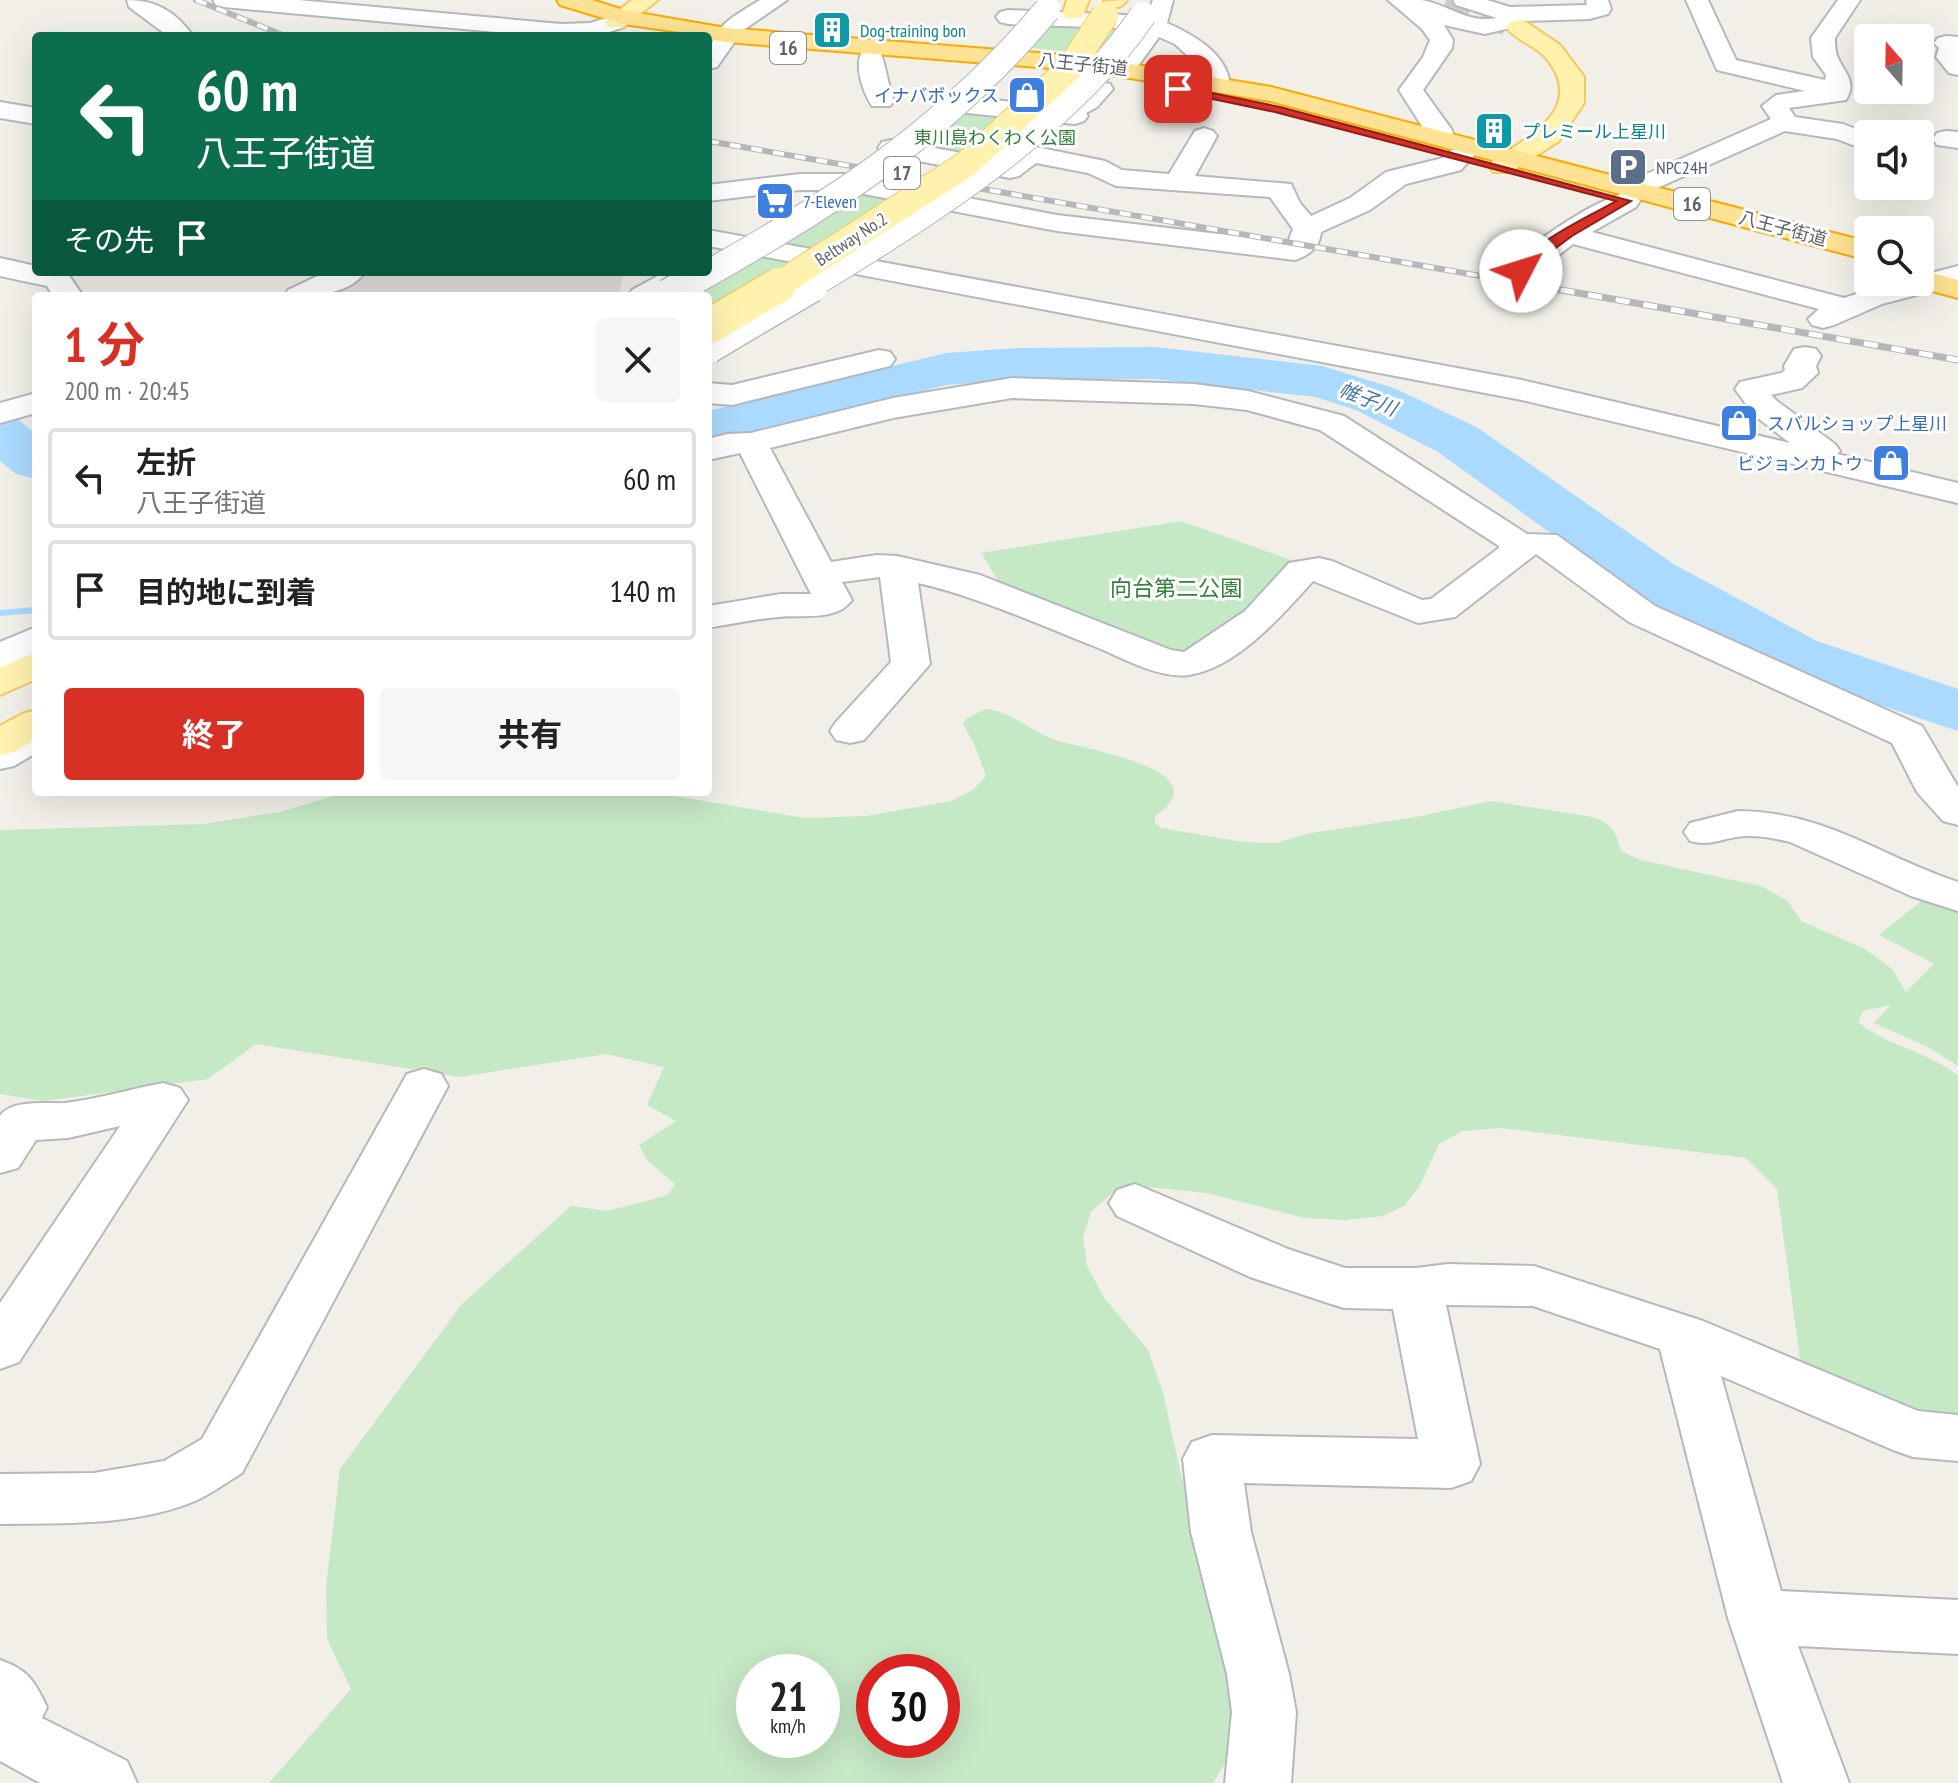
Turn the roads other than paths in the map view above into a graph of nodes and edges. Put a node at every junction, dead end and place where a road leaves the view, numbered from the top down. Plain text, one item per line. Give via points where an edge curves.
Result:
1 (140, 0) edge
2 (224, 0) edge
3 (541, 0) edge
4 (568, 0) edge
5 (647, 0) edge
6 (776, 0) edge
7 (1400, 0) edge
8 (1464, 0) edge
9 (1597, 0) edge
10 (1697, 0) edge
11 (1849, 0) edge
12 (1044, 4) edge
13 (1113, 4) edge
14 (1076, 6) edge
15 (1007, 9) edge
16 (1154, 14) edge
17 (619, 20) junction
18 (1513, 20) junction
19 (177, 32) edge
20 (665, 32) edge
21 (666, 32) edge
22 (1946, 43) dead end
23 (716, 45) edge
24 (871, 55) junction
25 (994, 66) junction
26 (1958, 68) edge
27 (1846, 80) junction
28 (1218, 84) junction
29 (1096, 91) junction
30 (881, 101) dead end
31 (948, 103) junction
32 (0, 110) edge
33 (32, 115) edge
34 (1782, 123) junction
35 (1204, 136) dead end
36 (1854, 137) edge
37 (1451, 146) junction
38 (1031, 154) junction
39 (1509, 162) junction
40 (843, 182) junction
41 (1177, 183) junction
42 (712, 193) edge
43 (1631, 195) junction
44 (958, 206) junction
45 (1307, 228) junction
46 (1568, 234) junction
47 (712, 239) edge
48 (739, 244) junction
49 (1854, 248) edge
50 (712, 259) edge
51 (1854, 261) edge
52 (0, 267) edge
53 (864, 268) junction
54 (712, 270) edge
55 (1521, 271) dead end
56 (32, 274) edge
57 (40, 276) edge
58 (342, 276) edge
59 (680, 276) edge
60 (703, 276) edge
61 (1943, 277) edge
62 (66, 292) edge
63 (308, 292) edge
64 (650, 292) edge
65 (676, 292) edge
66 (708, 292) edge
67 (712, 325) edge
68 (712, 344) edge
69 (712, 355) edge
70 (1805, 356) dead end
71 (879, 359) dead end
72 (1206, 364) junction
73 (716, 397) edge
74 (1370, 423) dead end
75 (751, 443) junction
76 (712, 449) edge
77 (1842, 465) junction
78 (1958, 493) edge
79 (1531, 544) junction
80 (897, 567) junction
81 (819, 575) junction
82 (712, 616) edge
83 (32, 630) edge
84 (32, 640) edge
85 (0, 647) edge
86 (0, 657) edge
87 (32, 666) edge
88 (0, 683) edge
89 (32, 724) edge
90 (850, 731) dead end
91 (32, 738) edge
92 (0, 743) edge
93 (0, 757) edge
94 (32, 758) edge
95 (0, 777) edge
96 (1958, 812) edge
97 (1705, 832) dead end
98 (1958, 897) edge
99 (424, 1086) dead end
100 (0, 1155) edge
101 (1135, 1203) dead end
102 (1416, 1289) junction
103 (1684, 1336) junction
104 (0, 1347) edge
105 (1958, 1438) edge
106 (0, 1499) edge
107 (1760, 1617) junction
108 (1958, 1627) edge
109 (0, 1688) edge
110 (104, 1783) edge
111 (1258, 1783) edge
112 (1816, 1783) edge

1 - 19 street
2 - 17 street via 561,31 593,30
3 - 17 highway, 八王子街道 / 16
4 - 17 highway, 八王子街道 / 16
5 - 17 main road
6 - 23 street via 734,26
7 - 18 street via 1479,28
7 - 37 street via 1439,30 1444,41 1411,90 1413,100
8 - 18 street
9 - 18 street via 1600,9 1589,12
10 - 27 street via 1726,65
11 - 27 street via 1823,38 1825,57
12 - 25 street, bridge
13 - 67 main road, Beltway No.2 / 17, bridge via 1070,68 965,165
14 - 66 main road, Beltway No.2 / 17 via 1037,62 942,148
15 - 16 street via 1145,22
15 - 25 street via 1008,44
16 - 28 street via 1216,69
16 - 29 street
16 - 29 street, bridge via 1108,60
17 - 20 highway, 八王子街道 / 16
17 - 21 highway, 八王子街道 / 16
18 - 39 main road via 1552,50 1572,77 1571,103 1550,136
22 - 26 street via 1952,43 1948,57
23 - 24 highway, 八王子街道 / 16
23 - 25 highway, 八王子街道 / 16
24 - 25 highway, 八王子街道 / 16
24 - 30 street
25 - 29 highway, 八王子街道 / 16
25 - 29 street, bridge via 963,90 972,99 1021,99 1054,110 1088,104 1101,89
25 - 31 street
25 - 37 highway, 八王子街道 / 16 via 1118,79 1245,101
25 - 54 street, bridge via 946,117 841,194
27 - 34 street via 1827,98 1785,100 1775,106
28 - 29 highway, 八王子街道 / 16
28 - 37 highway, 八王子街道 / 16
29 - 31 street
29 - 38 street
29 - 68 street, bridge via 862,256
31 - 38 street via 891,148 1010,170
32 - 33 street
34 - 36 street
34 - 43 street
35 - 41 street
37 - 39 highway, 八王子街道 / 16
37 - 45 street via 1452,164 1396,178 1360,204
38 - 41 street via 1096,167 1116,178
39 - 43 highway, 八王子街道 / 16
40 - 42 street
40 - 44 street
40 - 48 street
41 - 45 street via 1281,190
43 - 46 street
43 - 49 highway, 八王子街道 / 16
43 - 51 highway, 八王子街道 / 16
44 - 45 street via 1295,251 1306,240
44 - 53 street
46 - 55 street
46 - 61 street via 1834,313
47 - 48 street
48 - 50 street
48 - 53 street
52 - 56 street
53 - 69 street
53 - 72 street
57 - 62 street via 58,280
58 - 63 street
59 - 64 street
60 - 65 street, bridge
70 - 77 street via 1802,373 1791,381 1751,389 1775,419
71 - 73 street
72 - 75 street via 893,408
72 - 77 street via 1522,390
72 - 79 street via 1248,401 1332,423 1512,538
74 - 79 street
75 - 76 street
75 - 81 street
77 - 78 street
79 - 80 street via 1442,609 1418,612 1319,569 1302,571 1258,619 1204,658 1186,664 1162,660 967,583
79 - 96 street via 1642,614 1908,735 1932,783
80 - 81 street
80 - 90 street via 911,664
81 - 82 street via 833,600
83 - 85 street
84 - 86 street
87 - 88 main road
89 - 92 main road
91 - 93 street
94 - 95 street
97 - 98 street via 1756,822 1793,827
99 - 106 street via 222,1456 176,1483 94,1498
100 - 104 street via 21,1123 68,1120 163,1100
101 - 102 street via 1269,1263 1344,1288
102 - 103 street via 1448,1284 1534,1286
102 - 111 street via 1451,1464 1212,1459 1221,1532 1264,1712
103 - 105 street via 1913,1434
103 - 107 street via 1720,1487
107 - 108 street
107 - 112 street
109 - 110 street via 15,1707 1,1729

